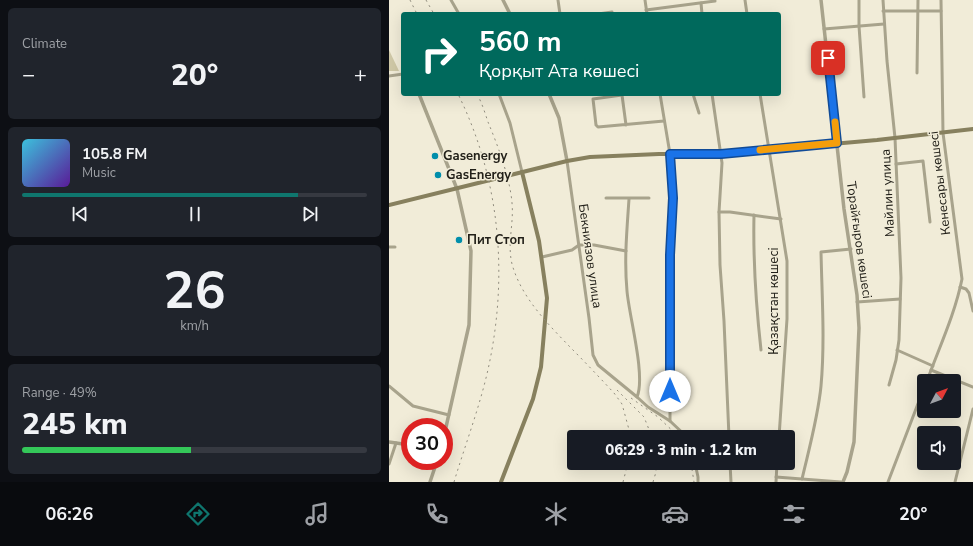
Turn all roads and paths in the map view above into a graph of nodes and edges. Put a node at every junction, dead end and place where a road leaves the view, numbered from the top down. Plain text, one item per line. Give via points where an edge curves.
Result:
1 (451, 0) edge
2 (503, 0) edge
3 (558, 0) edge
4 (645, 0) edge
5 (745, 0) edge
6 (821, 0) edge
7 (859, 0) edge
8 (883, 0) edge
9 (918, 0) edge
10 (941, 0) edge
11 (715, 1) edge
12 (701, 3) junction
13 (647, 10) joint
14 (883, 11) junction
15 (918, 11) junction
16 (941, 11) junction
17 (458, 12) edge
18 (509, 12) edge
19 (560, 12) edge
20 (702, 12) edge
21 (747, 12) edge
22 (884, 24) junction
23 (859, 26) junction
24 (824, 29) junction
25 (401, 74) edge
26 (917, 74) dead end
27 (389, 76) edge
28 (420, 96) edge
29 (500, 96) edge
30 (550, 96) edge
31 (615, 96) edge
32 (622, 96) edge
33 (660, 96) edge
34 (694, 96) edge
35 (712, 96) edge
36 (760, 96) edge
37 (864, 97) dead end
38 (699, 113) dead end
39 (664, 121) junction
40 (626, 125) junction
41 (973, 129) edge
42 (943, 133) junction
43 (895, 138) junction
44 (837, 143) junction
45 (769, 149) junction
46 (670, 154) junction
47 (721, 154) junction
48 (567, 161) junction
49 (896, 164) junction
50 (522, 172) junction
51 (457, 188) junction
52 (606, 198) dead end
53 (629, 198) junction
54 (649, 198) dead end
55 (389, 205) edge
56 (719, 212) junction
57 (754, 215) junction
58 (781, 219) junction
59 (930, 222) dead end
60 (579, 245) junction
61 (389, 247) edge
62 (395, 247) dead end
63 (851, 249) junction
64 (626, 251) junction
65 (542, 258) junction
66 (960, 287) junction
67 (900, 298) junction
68 (857, 302) junction
69 (973, 311) edge
70 (761, 350) dead end
71 (897, 350) junction
72 (933, 366) junction
73 (931, 370) junction
74 (930, 374) edge
75 (889, 385) dead end
76 (389, 386) edge
77 (973, 387) edge
78 (637, 397) junction
79 (917, 406) edge
80 (973, 409) edge
81 (449, 415) junction
82 (448, 418) edge
83 (670, 421) junction
84 (679, 430) edge
85 (729, 430) edge
86 (779, 430) edge
87 (389, 442) edge
88 (396, 443) junction
89 (401, 444) edge
90 (389, 464) edge
91 (434, 470) edge
92 (696, 470) edge
93 (730, 470) edge
94 (776, 470) edge
95 (776, 477) junction
96 (802, 479) junction
97 (430, 482) edge
98 (501, 482) edge
99 (698, 482) edge
100 (731, 482) edge
101 (776, 482) edge
102 (842, 482) edge
103 (888, 482) edge
104 (955, 482) edge

1 - 17 street
2 - 18 street
3 - 19 street
4 - 13 street
5 - 21 street
6 - 24 street, Торайғыров көшесі
7 - 23 street
8 - 14 street, Майлин улица
9 - 15 street
10 - 16 street, Кенесары көшесі
11 - 12 street
12 - 13 street
12 - 20 street
14 - 15 street
14 - 22 street, Майлин улица
15 - 16 street
15 - 26 street
16 - 42 street, Кенесары көшесі
22 - 23 street
22 - 43 street, Майлин улица
23 - 24 street
23 - 37 street
24 - 44 street, Торайғыров көшесі
25 - 27 street
28 - 51 street
29 - 50 street via 512,129
30 - 48 street, Бекниязов улица via 559,118
31 - 40 street via 593,99 597,127
32 - 40 street
33 - 39 street
34 - 38 street
35 - 47 street
36 - 45 street, Қазақстан көшесі
39 - 40 street
39 - 46 street
41 - 42 main road
42 - 43 main road
42 - 66 street, Кенесары көшесі via 960,260
43 - 44 main road
43 - 49 street, Майлин улица
44 - 45 main road
44 - 63 street, Торайғыров көшесі
45 - 47 main road
45 - 58 street, Қазақстан көшесі
46 - 47 main road
46 - 48 main road via 590,157
46 - 83 street via 673,198 670,255
47 - 56 street
48 - 50 main road
48 - 60 street, Бекниязов улица
49 - 59 street via 923,161
49 - 67 street, Майлин улица
50 - 51 main road
50 - 65 main road
51 - 55 main road
51 - 81 street via 471,251 471,298 469,325
52 - 53 street
53 - 54 street
53 - 64 street
56 - 57 street
56 - 85 street via 719,265
57 - 58 street
57 - 70 street via 753,253
58 - 86 street, Қазақстан көшесі via 787,261 787,318
60 - 64 street
60 - 65 street via 572,250
60 - 78 street, Бекниязов улица via 593,355 599,365
61 - 62 street
63 - 68 street, Торайғыров көшесі
63 - 96 street via 821,252 823,349 820,388
64 - 78 street via 627,290 638,363 640,390
65 - 98 main road via 547,298 541,367 533,399
66 - 69 street via 969,293
66 - 72 street, Кенесары көшесі
67 - 68 street
67 - 71 street, Майлин улица
68 - 102 street, Торайғыров көшесі via 859,328 854,442
71 - 72 street
71 - 75 street, Майлин улица
72 - 73 street, Кенесары көшесі
73 - 74 street, Кенесары көшесі
73 - 77 street
76 - 81 street via 413,406
78 - 83 street, Бекниязов улица
79 - 103 street
80 - 104 street
81 - 82 street
83 - 84 street, Бекниязов улица
87 - 88 street
88 - 89 street
88 - 90 street
91 - 97 street
92 - 99 street
93 - 100 street
94 - 95 street
95 - 96 street
95 - 101 street
96 - 102 street

